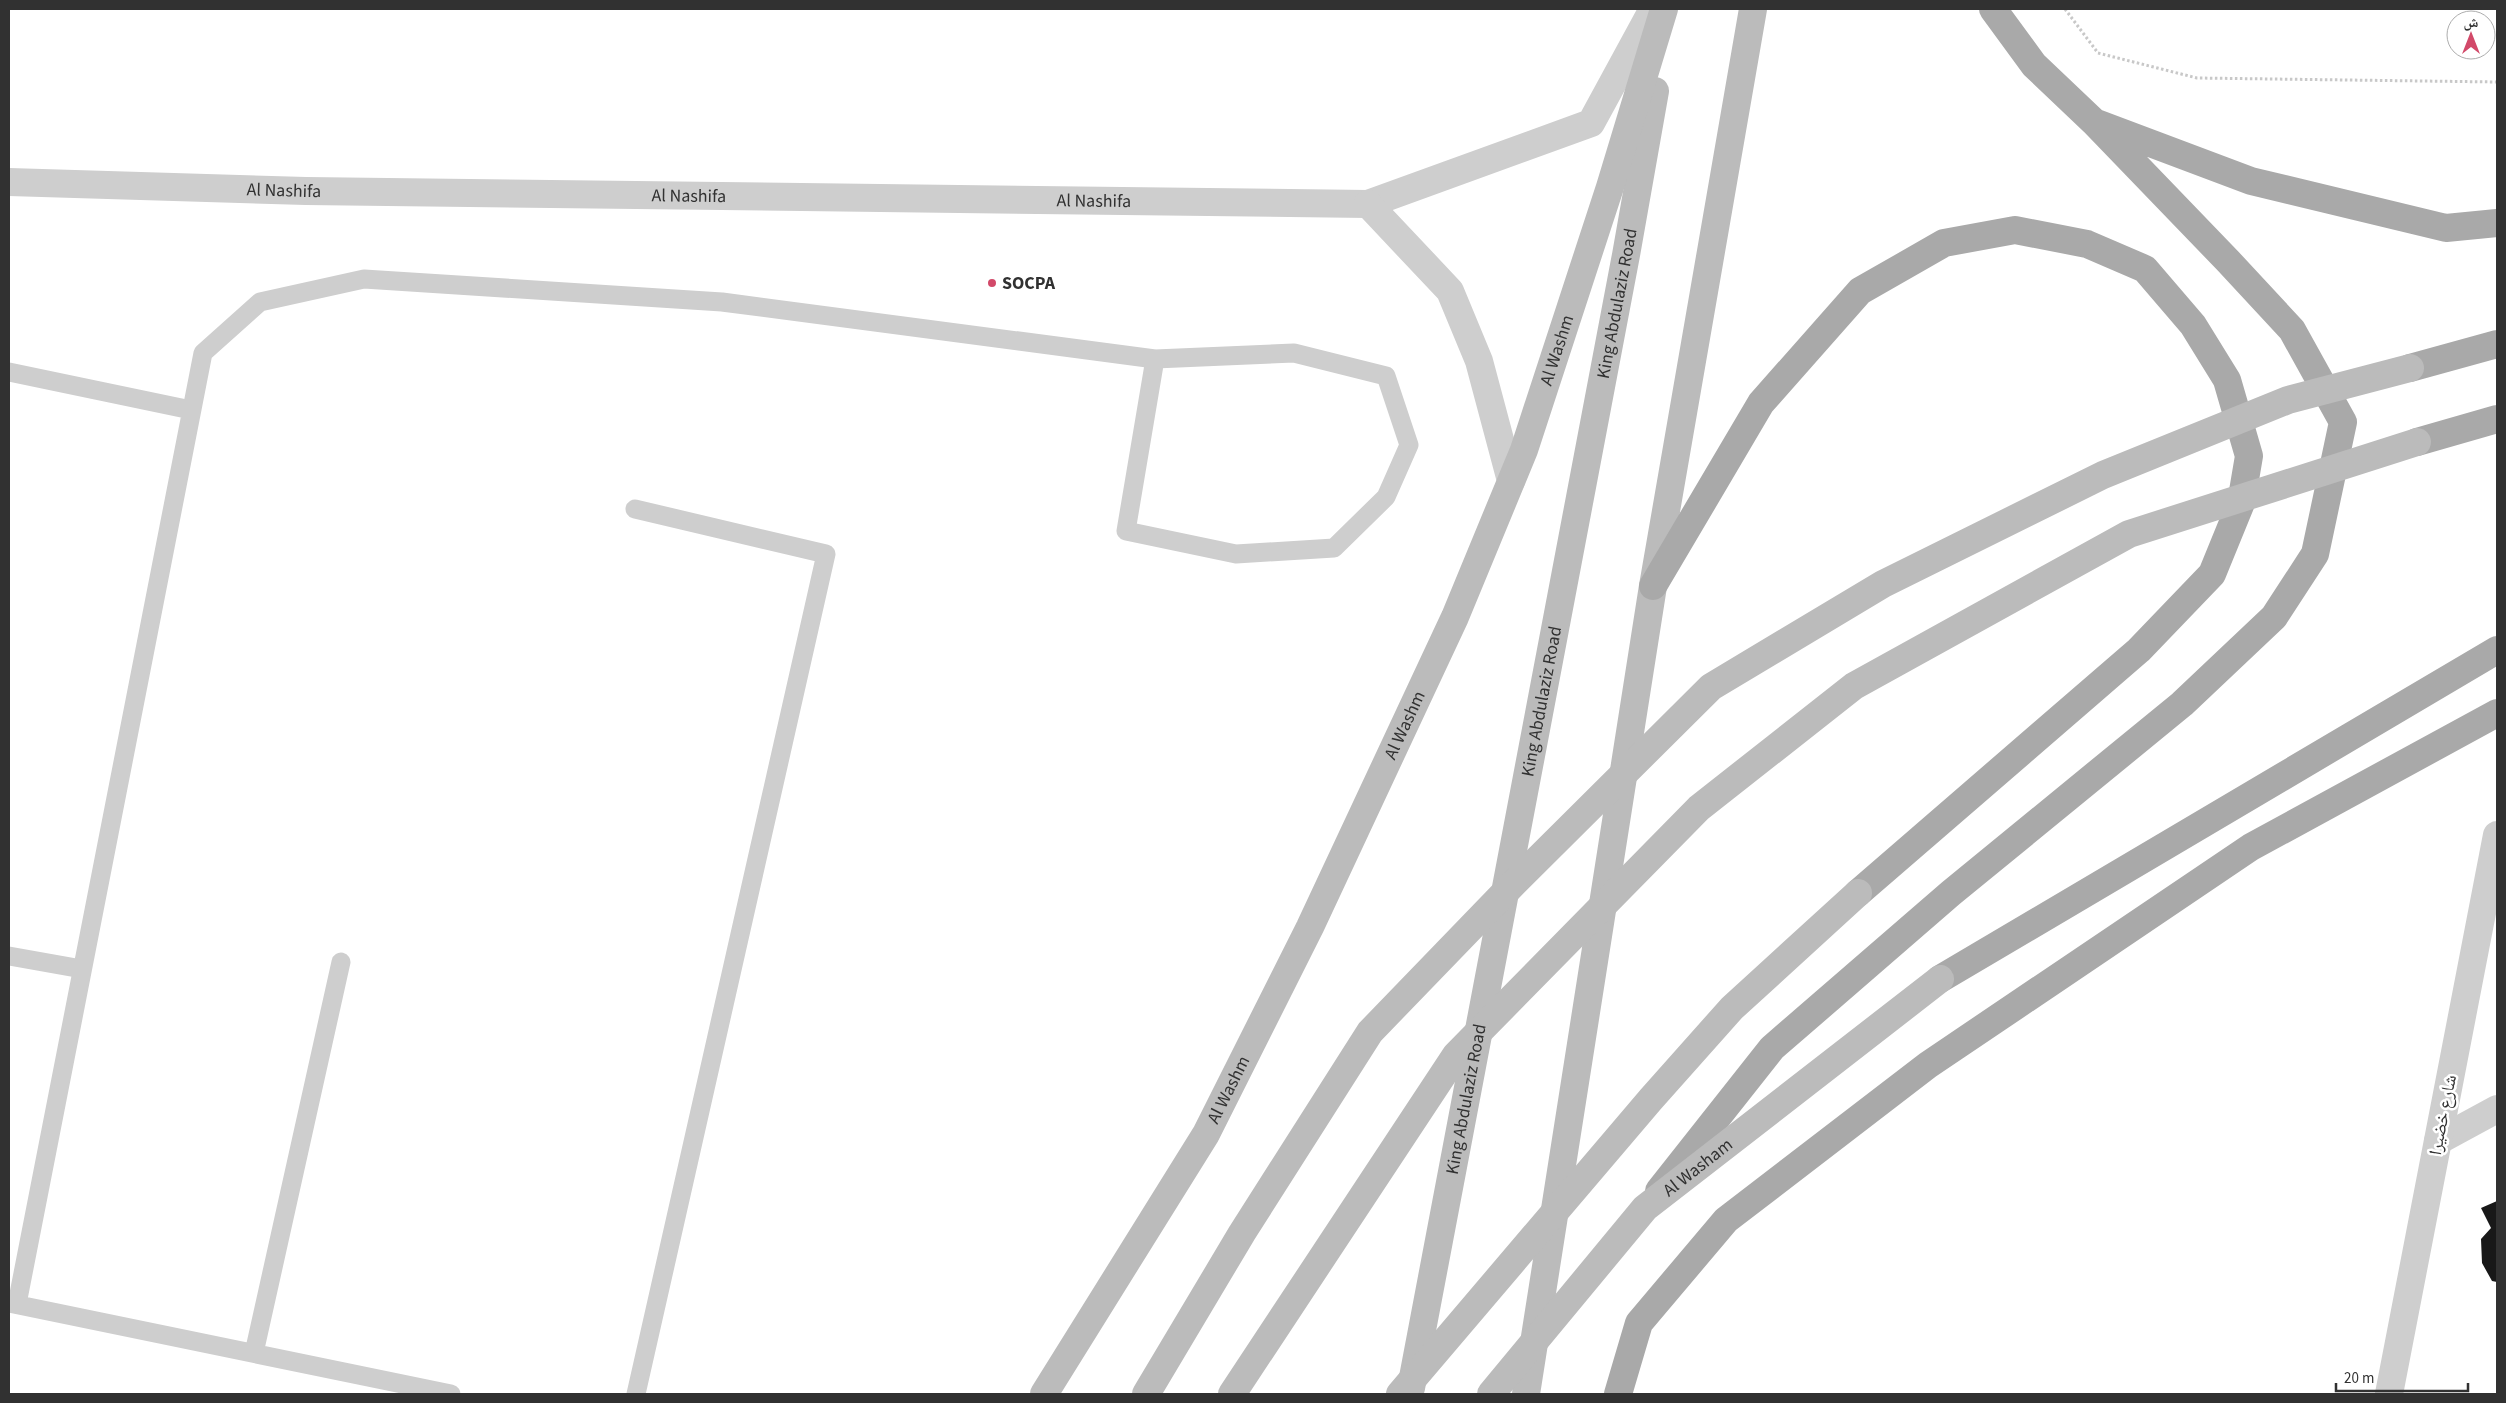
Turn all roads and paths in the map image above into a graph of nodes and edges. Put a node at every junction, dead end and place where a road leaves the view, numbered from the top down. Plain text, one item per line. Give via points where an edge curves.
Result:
1 (1653, 9) edge
2 (1664, 9) edge
3 (1669, 9) edge
4 (1753, 9) edge
5 (1993, 9) edge
6 (2065, 9) edge
7 (2497, 82) edge
8 (2094, 122) junction
9 (9, 182) edge
10 (1368, 204) junction
11 (2497, 223) edge
12 (2497, 344) edge
13 (1155, 359) junction
14 (2410, 368) joint
15 (9, 372) edge
16 (191, 410) junction
17 (2497, 419) edge
18 (2417, 442) joint
19 (2333, 469) junction
20 (1511, 481) junction
21 (635, 508) dead end
22 (1653, 586) junction
23 (2497, 650) edge
24 (2497, 713) edge
25 (2497, 836) edge
26 (1858, 893) joint
27 (9, 956) edge
28 (341, 962) dead end
29 (82, 969) junction
30 (1940, 979) joint
31 (2497, 1109) edge
32 (2438, 1142) junction
33 (1645, 1208) junction
34 (13, 1304) edge
35 (254, 1353) junction
36 (451, 1394) edge
37 (636, 1394) edge
38 (1044, 1394) edge
39 (1146, 1394) edge
40 (1232, 1394) edge
41 (1400, 1394) edge
42 (1410, 1394) edge
43 (1491, 1394) edge
44 (1526, 1394) edge
45 (1618, 1394) edge
46 (2389, 1394) edge

1 - 10 street via 1591,123
2 - 20 street, Al Washm via 1610,187
3 - 42 street, King Abdulaziz Road via 1622,275
4 - 22 street
5 - 8 main road via 2034,66
6 - 7 path via 2098,53 2198,78
8 - 11 main road via 2251,181 2446,228
8 - 19 main road via 2292,330 2343,422
9 - 10 street, Al Nashifa via 306,191
10 - 20 street via 1450,291 1478,361
12 - 14 main road
13 - 13 lane via 1294,353 1386,376 1409,445 1386,497 1334,548 1236,554 1126,531
13 - 16 lane via 722,302 364,279 260,302 203,353
14 - 39 street, bridge via 2288,400 2103,475 1883,584 1710,687 1370,1032 1242,1234
15 - 16 lane
16 - 29 lane
17 - 18 main road
18 - 19 street, bridge
19 - 33 main road via 2314,554 2274,618 2182,704 1951,893 1772,1048
19 - 40 street, bridge via 2129,534 1854,686 1699,808 1456,1055
20 - 38 street, Al Washm via 1438,653 1310,927 1206,1134
21 - 37 lane via 826,554
22 - 26 main road via 1761,402 1860,291 1944,243 2015,230 2086,244 2145,269 2194,324 2227,380 2249,456 2241,503 2212,574 2139,650
22 - 44 street
23 - 30 main road
24 - 45 main road via 2251,847 1928,1065 1726,1220 1639,1323
25 - 32 street, شارع خضيرا
26 - 41 street, bridge via 1732,1008
27 - 29 lane
28 - 35 lane
29 - 34 lane
30 - 33 street, Al Washam, bridge
31 - 32 street
32 - 46 street, شارع خضيرا
33 - 43 street, Al Washam, bridge
34 - 35 lane
35 - 36 lane

